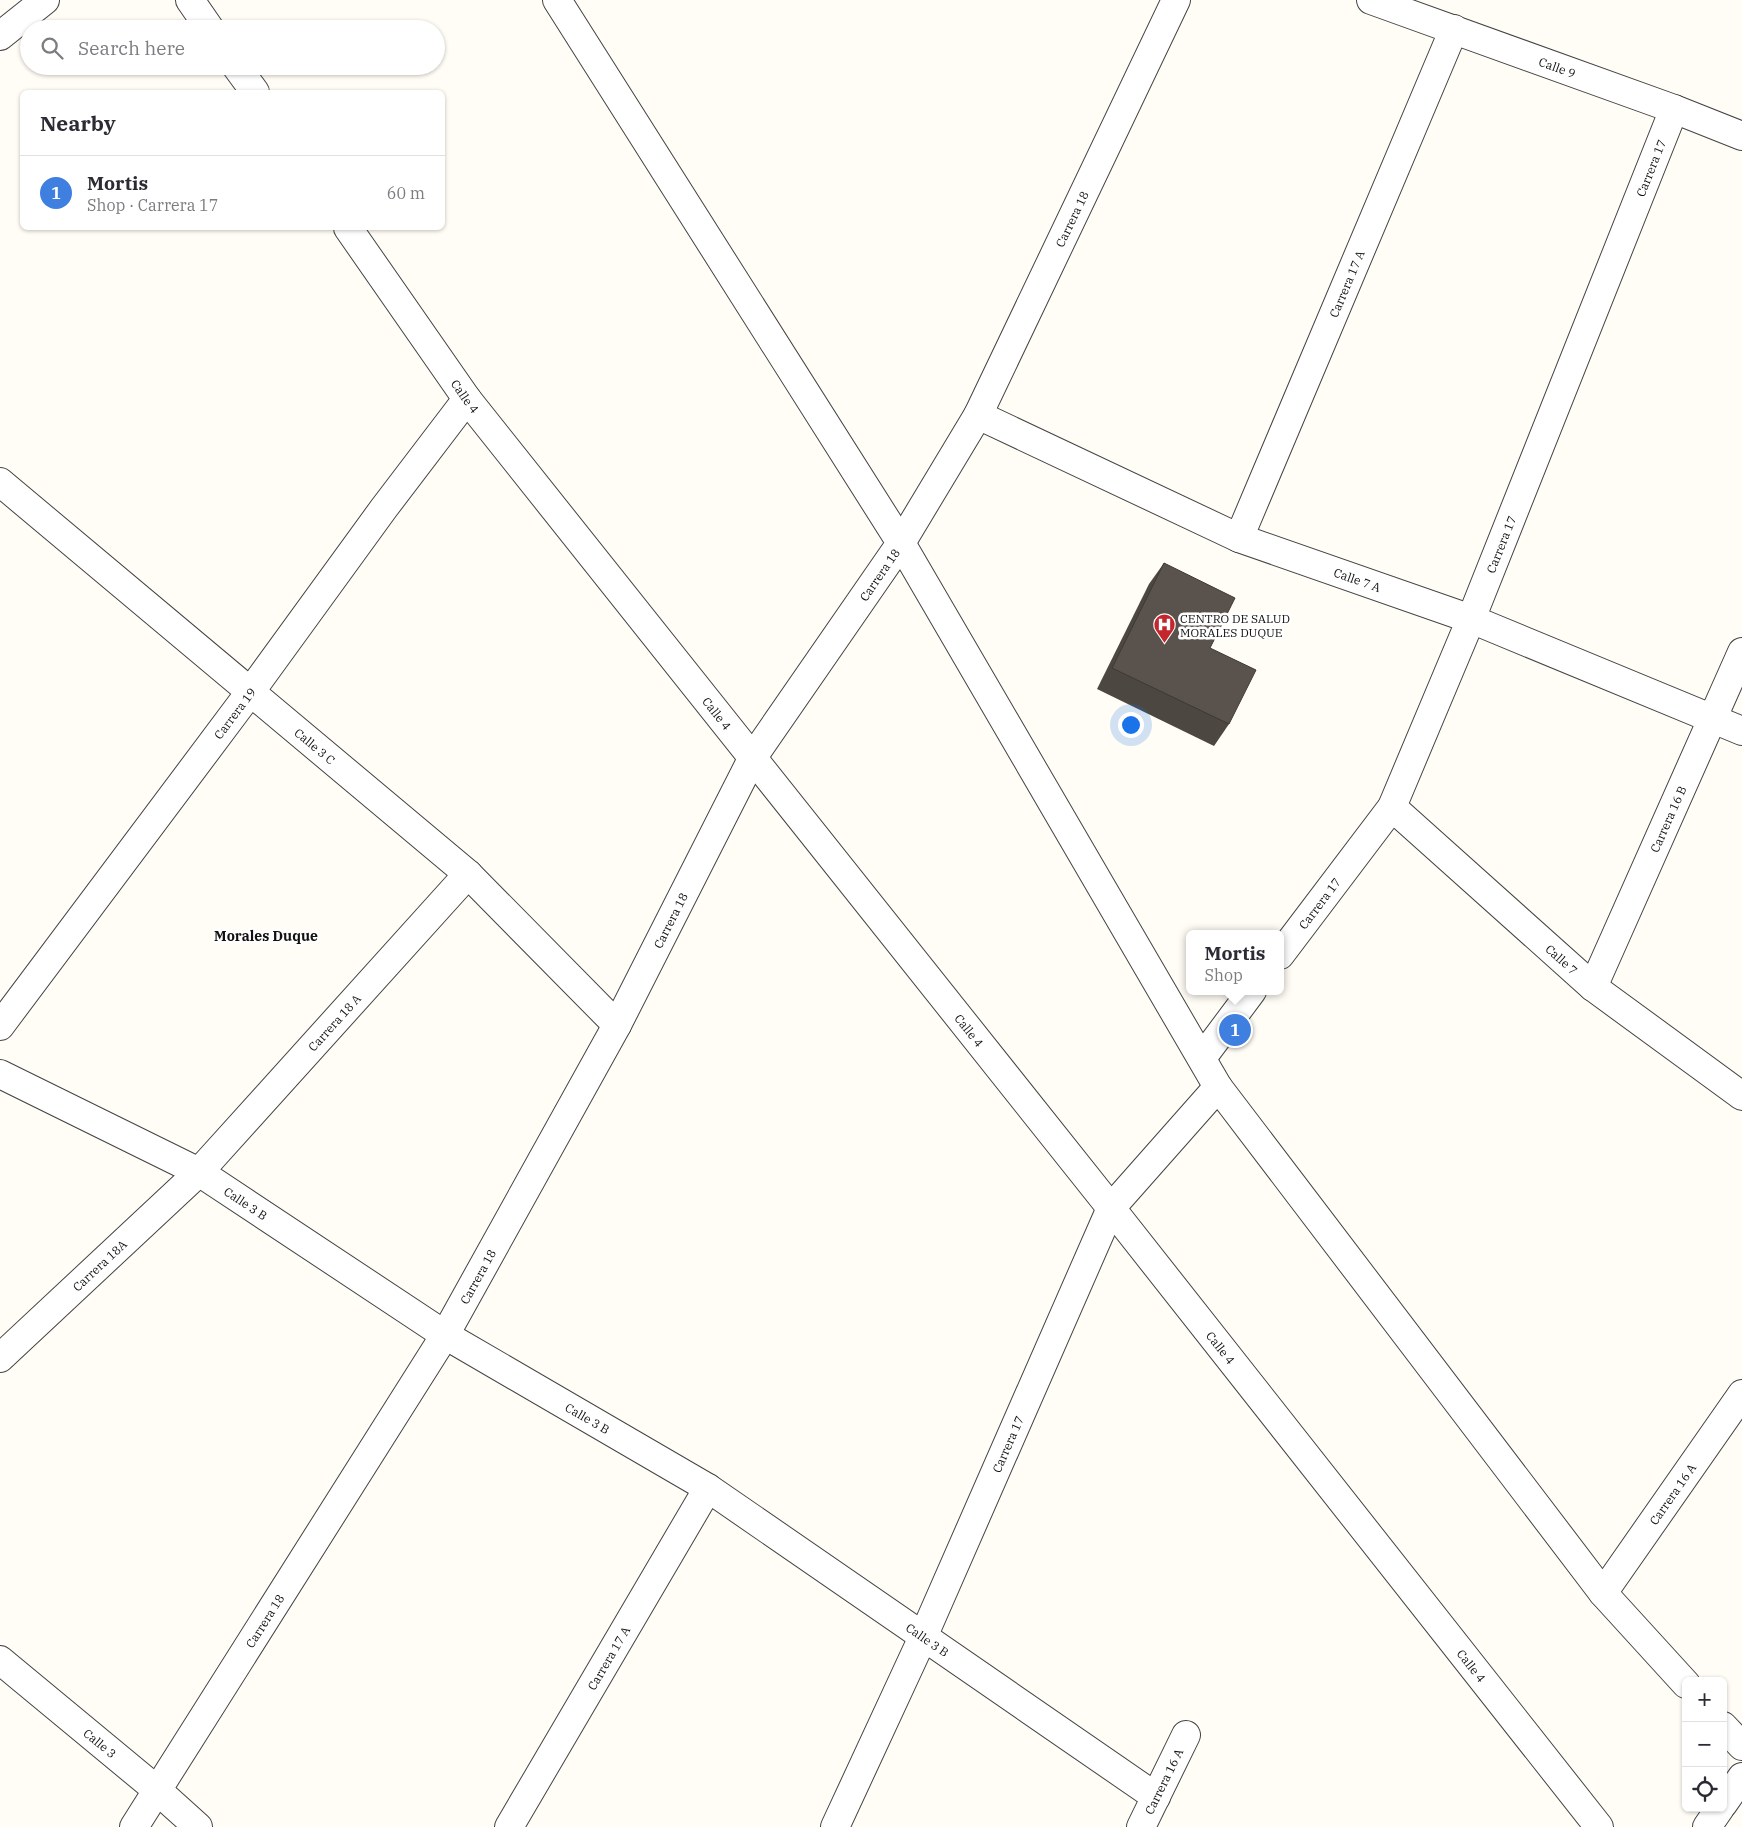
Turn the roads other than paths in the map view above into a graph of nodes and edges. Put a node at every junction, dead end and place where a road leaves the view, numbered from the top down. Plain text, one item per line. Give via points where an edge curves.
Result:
1 (45, 0) edge
2 (190, 0) edge
3 (557, 0) edge
4 (1176, 0) edge
5 (1371, 0) edge
6 (204, 20) edge
7 (1454, 29) junction
8 (0, 36) edge
9 (243, 75) edge
10 (254, 90) edge
11 (1674, 108) junction
12 (1742, 136) edge
13 (349, 230) edge
14 (467, 399) junction
15 (978, 415) junction
16 (0, 482) edge
17 (1240, 538) junction
18 (901, 543) junction
19 (1471, 619) junction
20 (1742, 652) edge
21 (251, 691) junction
22 (1712, 720) junction
23 (1742, 731) edge
24 (753, 757) junction
25 (1392, 807) junction
26 (468, 874) junction
27 (1284, 950) edge
28 (1593, 987) junction
29 (1249, 995) edge
30 (617, 1025) junction
31 (0, 1026) edge
32 (1202, 1058) junction
33 (0, 1074) edge
34 (1218, 1087) junction
35 (1742, 1096) edge
36 (199, 1172) junction
37 (1111, 1208) junction
38 (446, 1335) junction
39 (0, 1358) edge
40 (1742, 1394) edge
41 (708, 1488) junction
42 (1603, 1593) junction
43 (923, 1637) junction
44 (0, 1660) edge
45 (1682, 1680) edge
46 (1727, 1730) edge
47 (1186, 1735) dead end
48 (1742, 1746) edge
49 (1742, 1777) edge
50 (157, 1790) junction
51 (1156, 1797) junction
52 (1727, 1798) edge
53 (1717, 1812) edge
54 (134, 1827) edge
55 (198, 1827) edge
56 (509, 1827) edge
57 (834, 1827) edge
58 (1141, 1827) edge
59 (1599, 1827) edge
60 (1706, 1827) edge

1 - 8 street
2 - 6 street
3 - 18 street
4 - 15 street, Carrera 18
5 - 7 street, Calle 9
7 - 11 street, Calle 9
7 - 17 street, Carrera 17 A
9 - 10 street
11 - 12 street, Calle 9
11 - 19 street, Carrera 17
13 - 14 street, Calle 4
14 - 21 street, Carrera 19
14 - 24 street, Calle 4
15 - 17 street, Calle 7 A
15 - 18 street, Carrera 18
16 - 21 street, Calle 3 C
17 - 19 street, Calle 7 A
18 - 24 street, Carrera 18
18 - 32 street
19 - 22 street, Calle 7 A
19 - 25 street, Carrera 17
20 - 22 street, Carrera 16 B
21 - 26 street, Calle 3 C
21 - 31 street, Carrera 19
22 - 23 street, Calle 7 A
22 - 28 street, Carrera 16 B
24 - 30 street, Carrera 18
24 - 37 street, Calle 4
25 - 27 street, Carrera 17
25 - 28 street, Calle 7
26 - 30 street, Calle 3 C
26 - 36 street, Carrera 18 A
28 - 35 street, Calle 7
29 - 32 street
30 - 38 street, Carrera 18
32 - 34 street
33 - 36 street, Calle 3 B
34 - 37 street, Carrera 17
34 - 42 street
36 - 38 street, Calle 3 B
36 - 39 street, Carrera 18A
37 - 43 street, Carrera 17
37 - 59 street, Calle 4
38 - 41 street, Calle 3 B
38 - 50 street, Carrera 18
40 - 42 street, Carrera 16 A
41 - 43 street, Calle 3 B
41 - 56 street, Carrera 17 A
42 - 45 street
43 - 51 street, Calle 3 B
43 - 57 street, Carrera 17
44 - 50 street, Calle 3
46 - 48 street
47 - 51 street, Carrera 16 A
49 - 52 street
50 - 54 street, Carrera 18
50 - 55 street, Calle 3
51 - 58 street, Carrera 16 A
53 - 60 street

